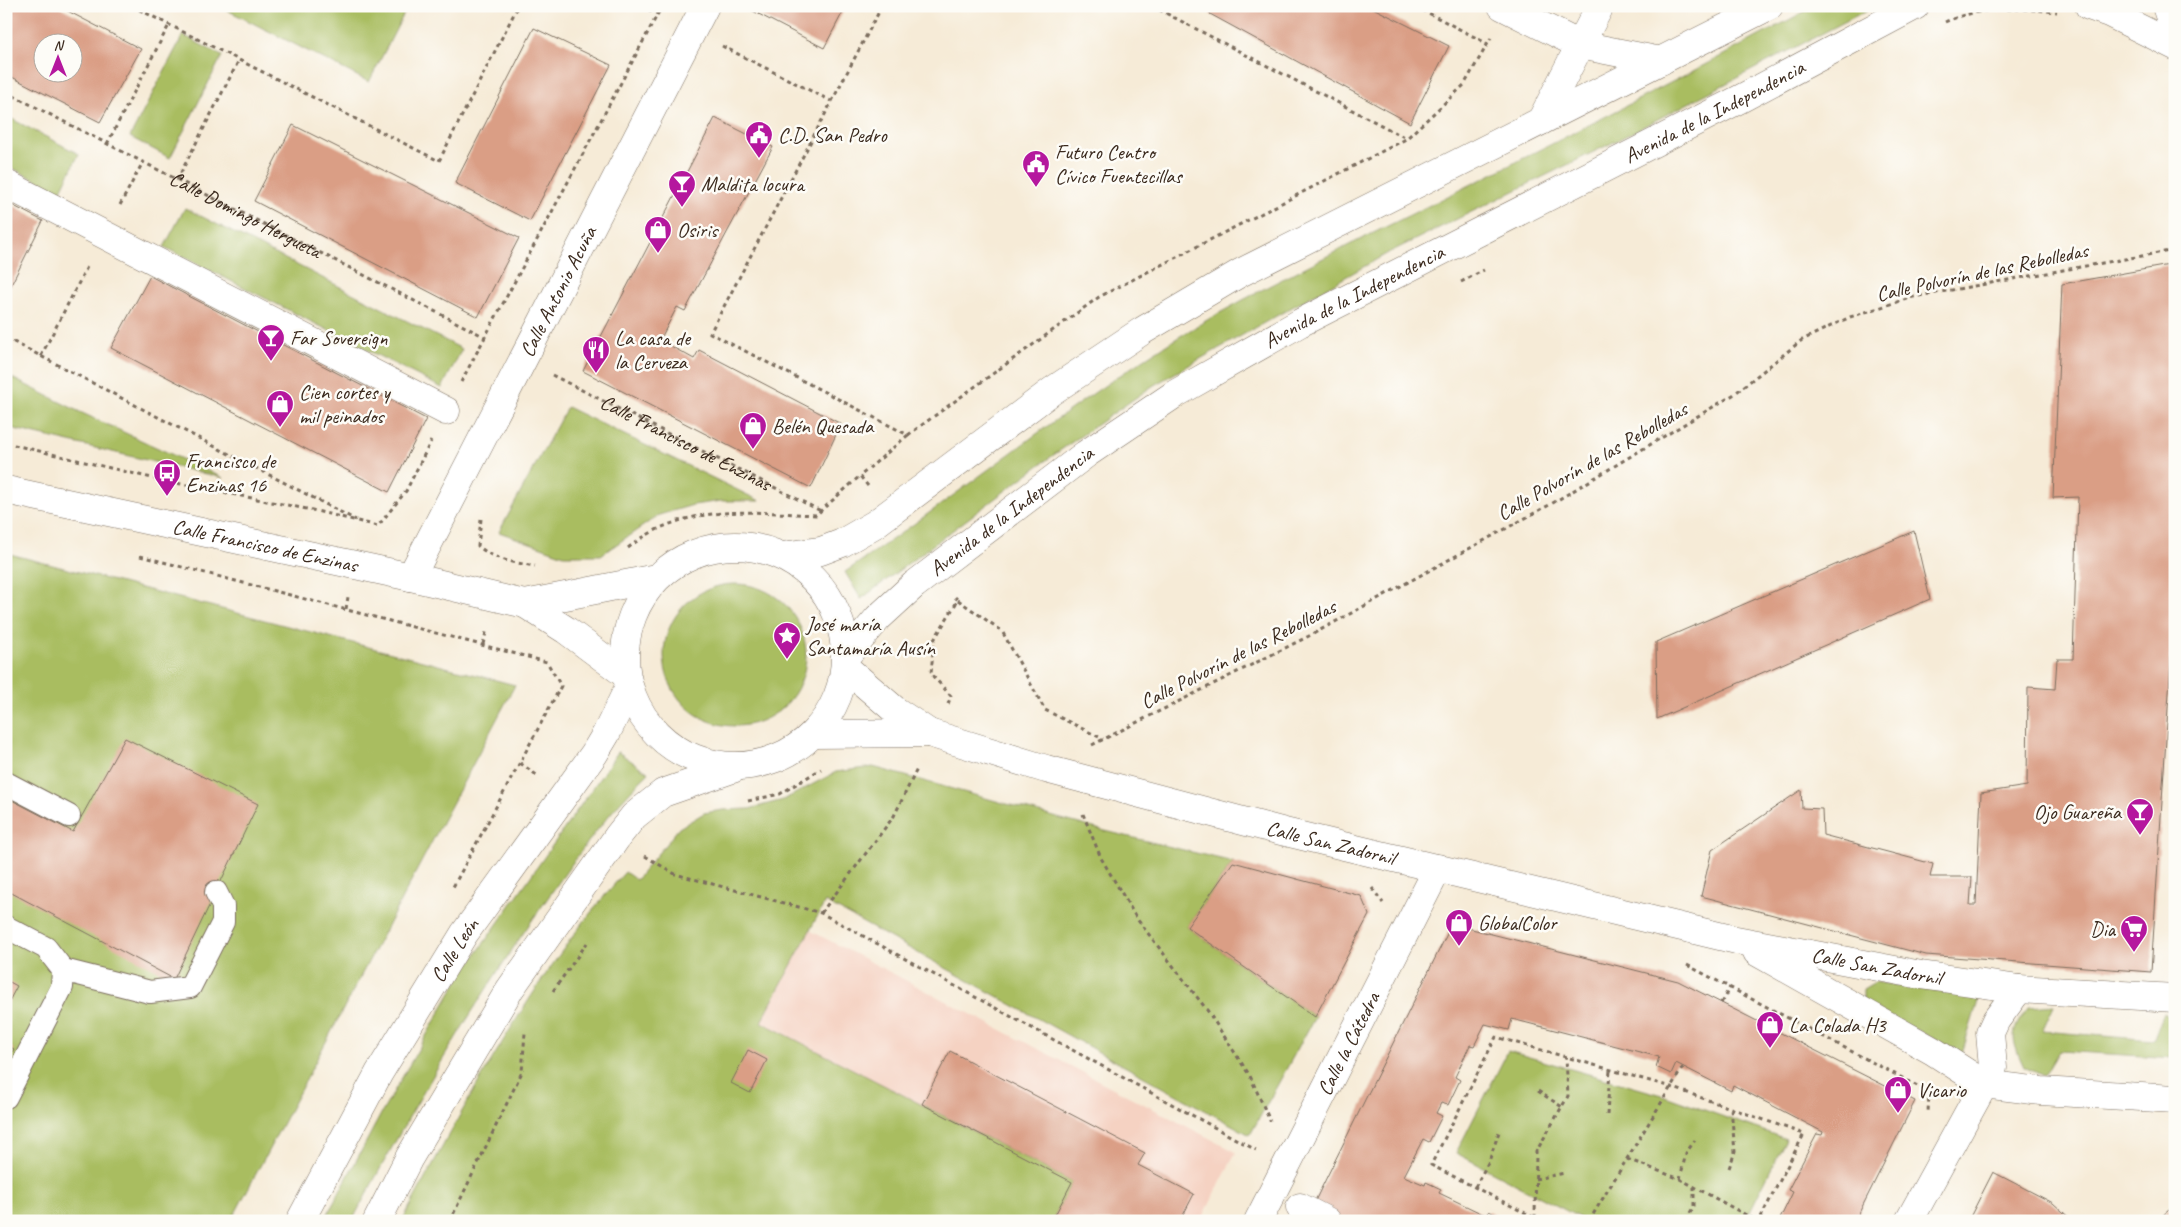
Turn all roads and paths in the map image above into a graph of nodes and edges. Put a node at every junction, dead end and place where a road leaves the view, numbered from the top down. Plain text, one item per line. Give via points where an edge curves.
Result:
1 (132, 6) edge
2 (518, 6) edge
3 (641, 6) edge
4 (662, 6) edge
5 (705, 6) edge
6 (882, 6) edge
7 (1152, 6) edge
8 (1415, 6) edge
9 (1600, 6) edge
10 (1769, 6) edge
11 (2089, 6) edge
12 (2166, 6) edge
13 (1504, 7) edge
14 (1922, 12) edge
15 (2060, 13) dead end
16 (658, 14) junction
17 (169, 25) junction
18 (692, 30) junction
19 (2175, 33) edge
20 (1488, 44) junction
21 (1580, 45) junction
22 (2175, 46) edge
23 (239, 60) junction
24 (1661, 61) junction
25 (6, 92) edge
26 (831, 101) junction
27 (1540, 121) junction
28 (1406, 139) junction
29 (106, 144) junction
30 (143, 162) junction
31 (177, 180) junction
32 (6, 184) edge
33 (104, 235) junction
34 (2175, 250) edge
35 (1492, 265) dead end
36 (1459, 283) dead end
37 (485, 337) junction
38 (6, 338) edge
39 (41, 356) junction
40 (556, 366) dead end
41 (552, 375) junction
42 (548, 384) dead end
43 (446, 411) junction
44 (908, 435) junction
45 (6, 443) edge
46 (860, 476) junction
47 (6, 490) edge
48 (821, 511) junction
49 (485, 512) dead end
50 (889, 514) junction
51 (361, 523) junction
52 (621, 554) dead end
53 (138, 556) dead end
54 (783, 556) junction
55 (538, 566) dead end
56 (932, 570) junction
57 (411, 577) junction
58 (656, 578) junction
59 (958, 600) junction
60 (525, 604) junction
61 (846, 662) junction
62 (626, 682) junction
63 (951, 696) dead end
64 (929, 733) junction
65 (813, 734) junction
66 (1103, 740) junction
67 (910, 762) dead end
68 (920, 764) junction
69 (925, 765) dead end
70 (738, 767) junction
71 (824, 767) dead end
72 (1046, 769) junction
73 (6, 783) edge
74 (742, 803) dead end
75 (1082, 812) dead end
76 (70, 816) dead end
77 (651, 849) dead end
78 (645, 856) junction
79 (641, 862) dead end
80 (1438, 868) junction
81 (216, 892) dead end
82 (450, 892) dead end
83 (821, 913) junction
84 (6, 927) edge
85 (589, 940) dead end
86 (1736, 940) junction
87 (1679, 963) dead end
88 (63, 970) junction
89 (1730, 987) junction
90 (2019, 989) junction
91 (550, 996) dead end
92 (2175, 998) edge
93 (1721, 1003) dead end
94 (526, 1026) dead end
95 (1566, 1057) junction
96 (1683, 1067) dead end
97 (1610, 1070) junction
98 (1984, 1084) junction
99 (1672, 1087) junction
100 (1538, 1090) dead end
101 (6, 1097) edge
102 (2175, 1099) edge
103 (1562, 1107) junction
104 (1731, 1108) junction
105 (1607, 1115) dead end
106 (1928, 1118) dead end
107 (1271, 1122) dead end
108 (1499, 1132) dead end
109 (1695, 1140) dead end
110 (1256, 1150) dead end
111 (1627, 1159) junction
112 (1729, 1168) dead end
113 (1565, 1173) dead end
114 (1535, 1179) junction
115 (1680, 1179) junction
116 (1475, 1187) junction
117 (1694, 1187) junction
118 (1300, 1207) dead end
119 (1656, 1216) dead end
120 (1535, 1218) junction
121 (1686, 1220) edge
122 (300, 1221) edge
123 (377, 1221) edge
124 (450, 1221) edge
125 (1258, 1221) edge
126 (1327, 1221) edge
127 (1541, 1221) edge
128 (1588, 1221) edge
129 (1654, 1221) edge
130 (1758, 1221) edge
131 (1909, 1221) edge

1 - 17 path
2 - 23 path via 439,161
3 - 16 path
4 - 16 path
5 - 18 street, Calle Antonio Acuña
6 - 26 path
7 - 28 path
8 - 20 path
9 - 21 street
10 - 24 street
11 - 22 street
12 - 19 street
13 - 20 path
13 - 21 street
14 - 15 path via 2023,8
14 - 56 street, Avenida de la Independencia via 1740,99 1292,327 1176,394 1094,448
16 - 18 path
16 - 37 path
17 - 23 path
17 - 29 path
18 - 26 path
18 - 57 street, Calle Antonio Acuña
20 - 28 path via 1464,85
21 - 24 street
21 - 27 street
23 - 31 path
24 - 27 street
25 - 29 path, Calle Domingo Hergueta
26 - 44 path via 710,333
27 - 50 street via 1240,273 1142,331 1052,391
28 - 44 path via 1099,297
29 - 30 path, Calle Domingo Hergueta
30 - 31 path, Calle Domingo Hergueta
30 - 33 path
31 - 37 path, Calle Domingo Hergueta
32 - 33 street
33 - 39 path
33 - 43 street
34 - 66 path, Calle Polvorín de las Rebolledas via 1922,296 1850,317 1802,340 1733,395 1551,504 1313,634
35 - 36 path
37 - 43 path
38 - 39 path
39 - 51 path
40 - 41 path
41 - 42 path
41 - 48 path, Calle Francisco de Enzinas
43 - 51 path via 406,491 387,517 378,526
44 - 46 path
45 - 51 path
46 - 48 path
46 - 50 path
47 - 57 street, Calle Francisco de Enzinas
48 - 52 path via 816,515 761,512 700,515 673,521 643,536
49 - 55 path via 480,520 478,546 502,560
50 - 54 street via 842,543 821,551
53 - 82 path via 547,662 561,686
54 - 58 street via 761,548 714,546 673,563
54 - 61 street via 816,581 838,616
56 - 59 path
56 - 61 street, Avenida de la Independencia via 878,618
57 - 60 street, Calle Francisco de Enzinas
58 - 60 street, Calle Francisco de Enzinas
58 - 62 street via 635,605 627,630
59 - 63 path via 934,640 930,674
59 - 66 path via 1002,631 1045,710
60 - 62 street, Calle Francisco de Enzinas via 566,630
61 - 64 street, Calle San Zadornil via 896,711
61 - 65 street via 840,692 829,715
62 - 70 street, Calle Francisco de Enzinas via 659,738 696,760
62 - 122 street, Calle León via 594,754 464,934 379,1073
64 - 65 street, Calle San Zadornil
64 - 72 street, Calle San Zadornil
65 - 70 street via 779,758
66 - 72 path, Calle Polvorín de las Rebolledas
67 - 68 path
68 - 69 path
68 - 83 path via 894,816
70 - 123 street via 663,793 634,816 618,836 510,989 409,1158
71 - 74 path via 780,794
72 - 80 street, Calle San Zadornil via 1285,832
73 - 76 lane
75 - 107 path via 1101,858 1138,919 1218,1026 1250,1076
77 - 78 path
78 - 79 path
78 - 83 path via 675,874
80 - 86 street, Calle San Zadornil
80 - 125 street, Calle la Cátedra
81 - 88 lane via 223,906 223,922 190,987 150,992
83 - 110 path
84 - 88 lane via 46,948
85 - 91 path
86 - 90 street, Calle San Zadornil via 1921,975
86 - 98 street, Calle San Zadornil via 1933,1051
87 - 89 path
88 - 101 lane via 62,987
89 - 93 path
89 - 106 path via 1929,1092
90 - 92 street, Calle San Zadornil
90 - 98 street via 1990,1033 1993,1068
94 - 124 path via 522,1072
95 - 97 path
95 - 103 path via 1568,1096
95 - 116 path via 1496,1037 1431,1164
96 - 99 path
97 - 99 path
97 - 105 path
98 - 102 street, Calle San Zadornil
98 - 131 street
99 - 104 path
99 - 111 path
100 - 103 path
103 - 114 path via 1536,1152
104 - 112 path via 1735,1152
104 - 130 path via 1804,1134
108 - 116 path
109 - 115 path via 1686,1152
111 - 115 path
111 - 128 path
113 - 114 path
114 - 120 path
115 - 117 path
116 - 120 path
117 - 121 path via 1694,1206
117 - 130 path
118 - 126 street
119 - 129 path
120 - 127 path

